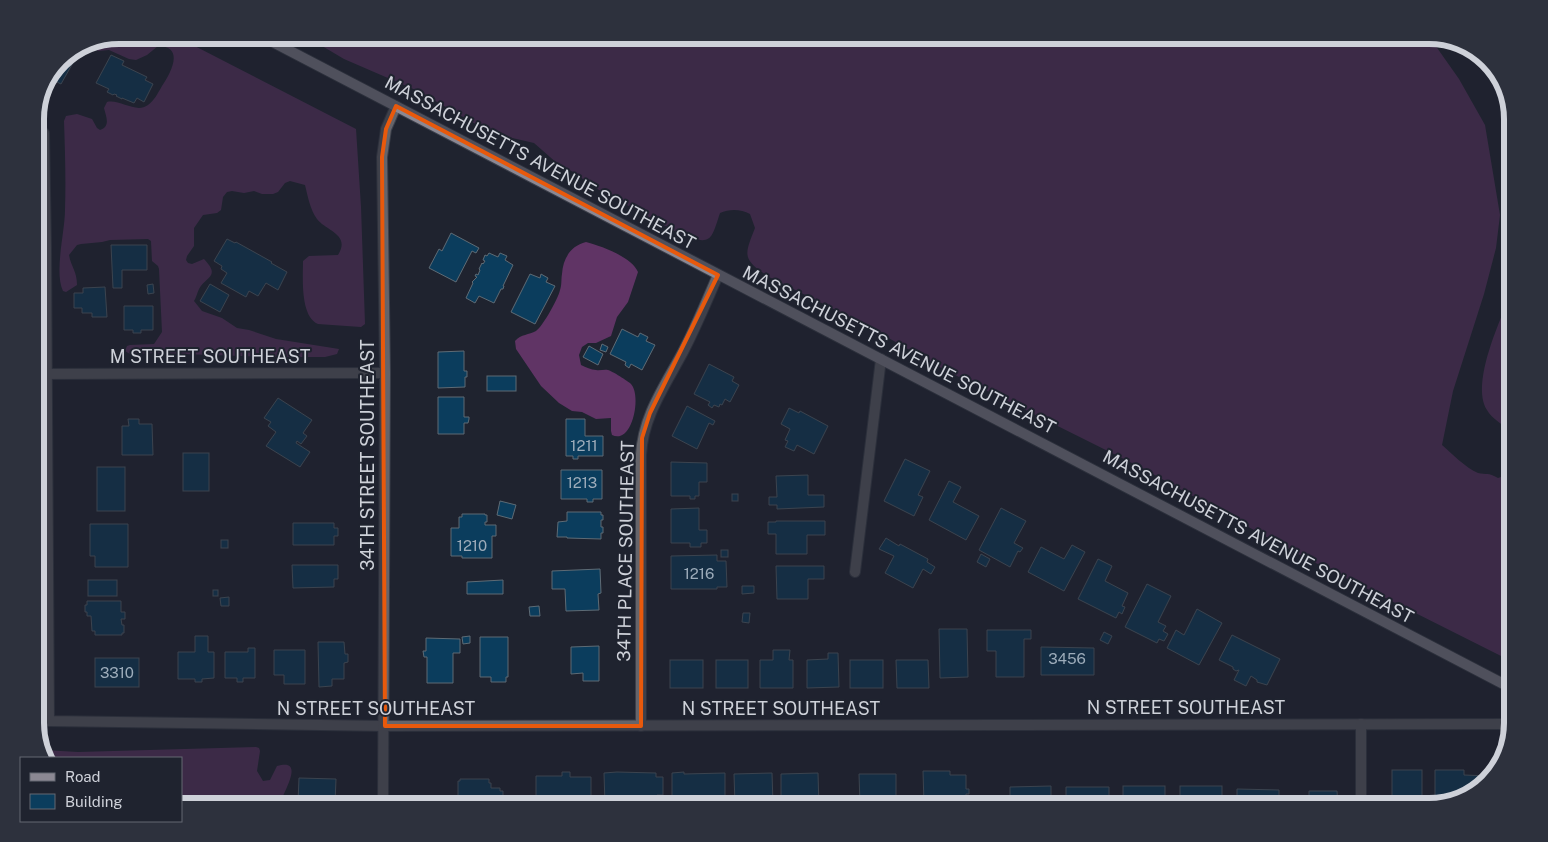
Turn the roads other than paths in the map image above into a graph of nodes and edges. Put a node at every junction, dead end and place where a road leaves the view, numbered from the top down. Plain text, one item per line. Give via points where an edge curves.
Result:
1 (277, 44) edge
2 (396, 106) junction
3 (718, 275) junction
4 (44, 284) edge
5 (881, 360) junction
6 (385, 373) junction
7 (47, 374) junction
8 (854, 572) dead end
9 (1504, 684) edge
10 (1361, 724) junction
11 (1504, 724) edge
12 (385, 726) junction
13 (641, 726) junction
14 (384, 798) edge
15 (1361, 798) edge

1 - 2 street, MASSACHUSETTS AVENUE SOUTHEAST
2 - 3 street, MASSACHUSETTS AVENUE SOUTHEAST
2 - 6 street, 34TH STREET SOUTHEAST via 386,129 382,157
3 - 5 street, MASSACHUSETTS AVENUE SOUTHEAST
3 - 13 street, 34TH PLACE SOUTHEAST via 650,413 642,438
4 - 7 street
5 - 8 street
5 - 9 street, MASSACHUSETTS AVENUE SOUTHEAST
6 - 7 street, M STREET SOUTHEAST
6 - 12 street, 34TH STREET SOUTHEAST
7 - 12 street, N STREET SOUTHEAST via 49,721
10 - 11 street, N STREET SOUTHEAST
10 - 13 street, N STREET SOUTHEAST
10 - 15 street
12 - 13 street, N STREET SOUTHEAST
12 - 14 street, 34TH STREET SOUTHEAST

